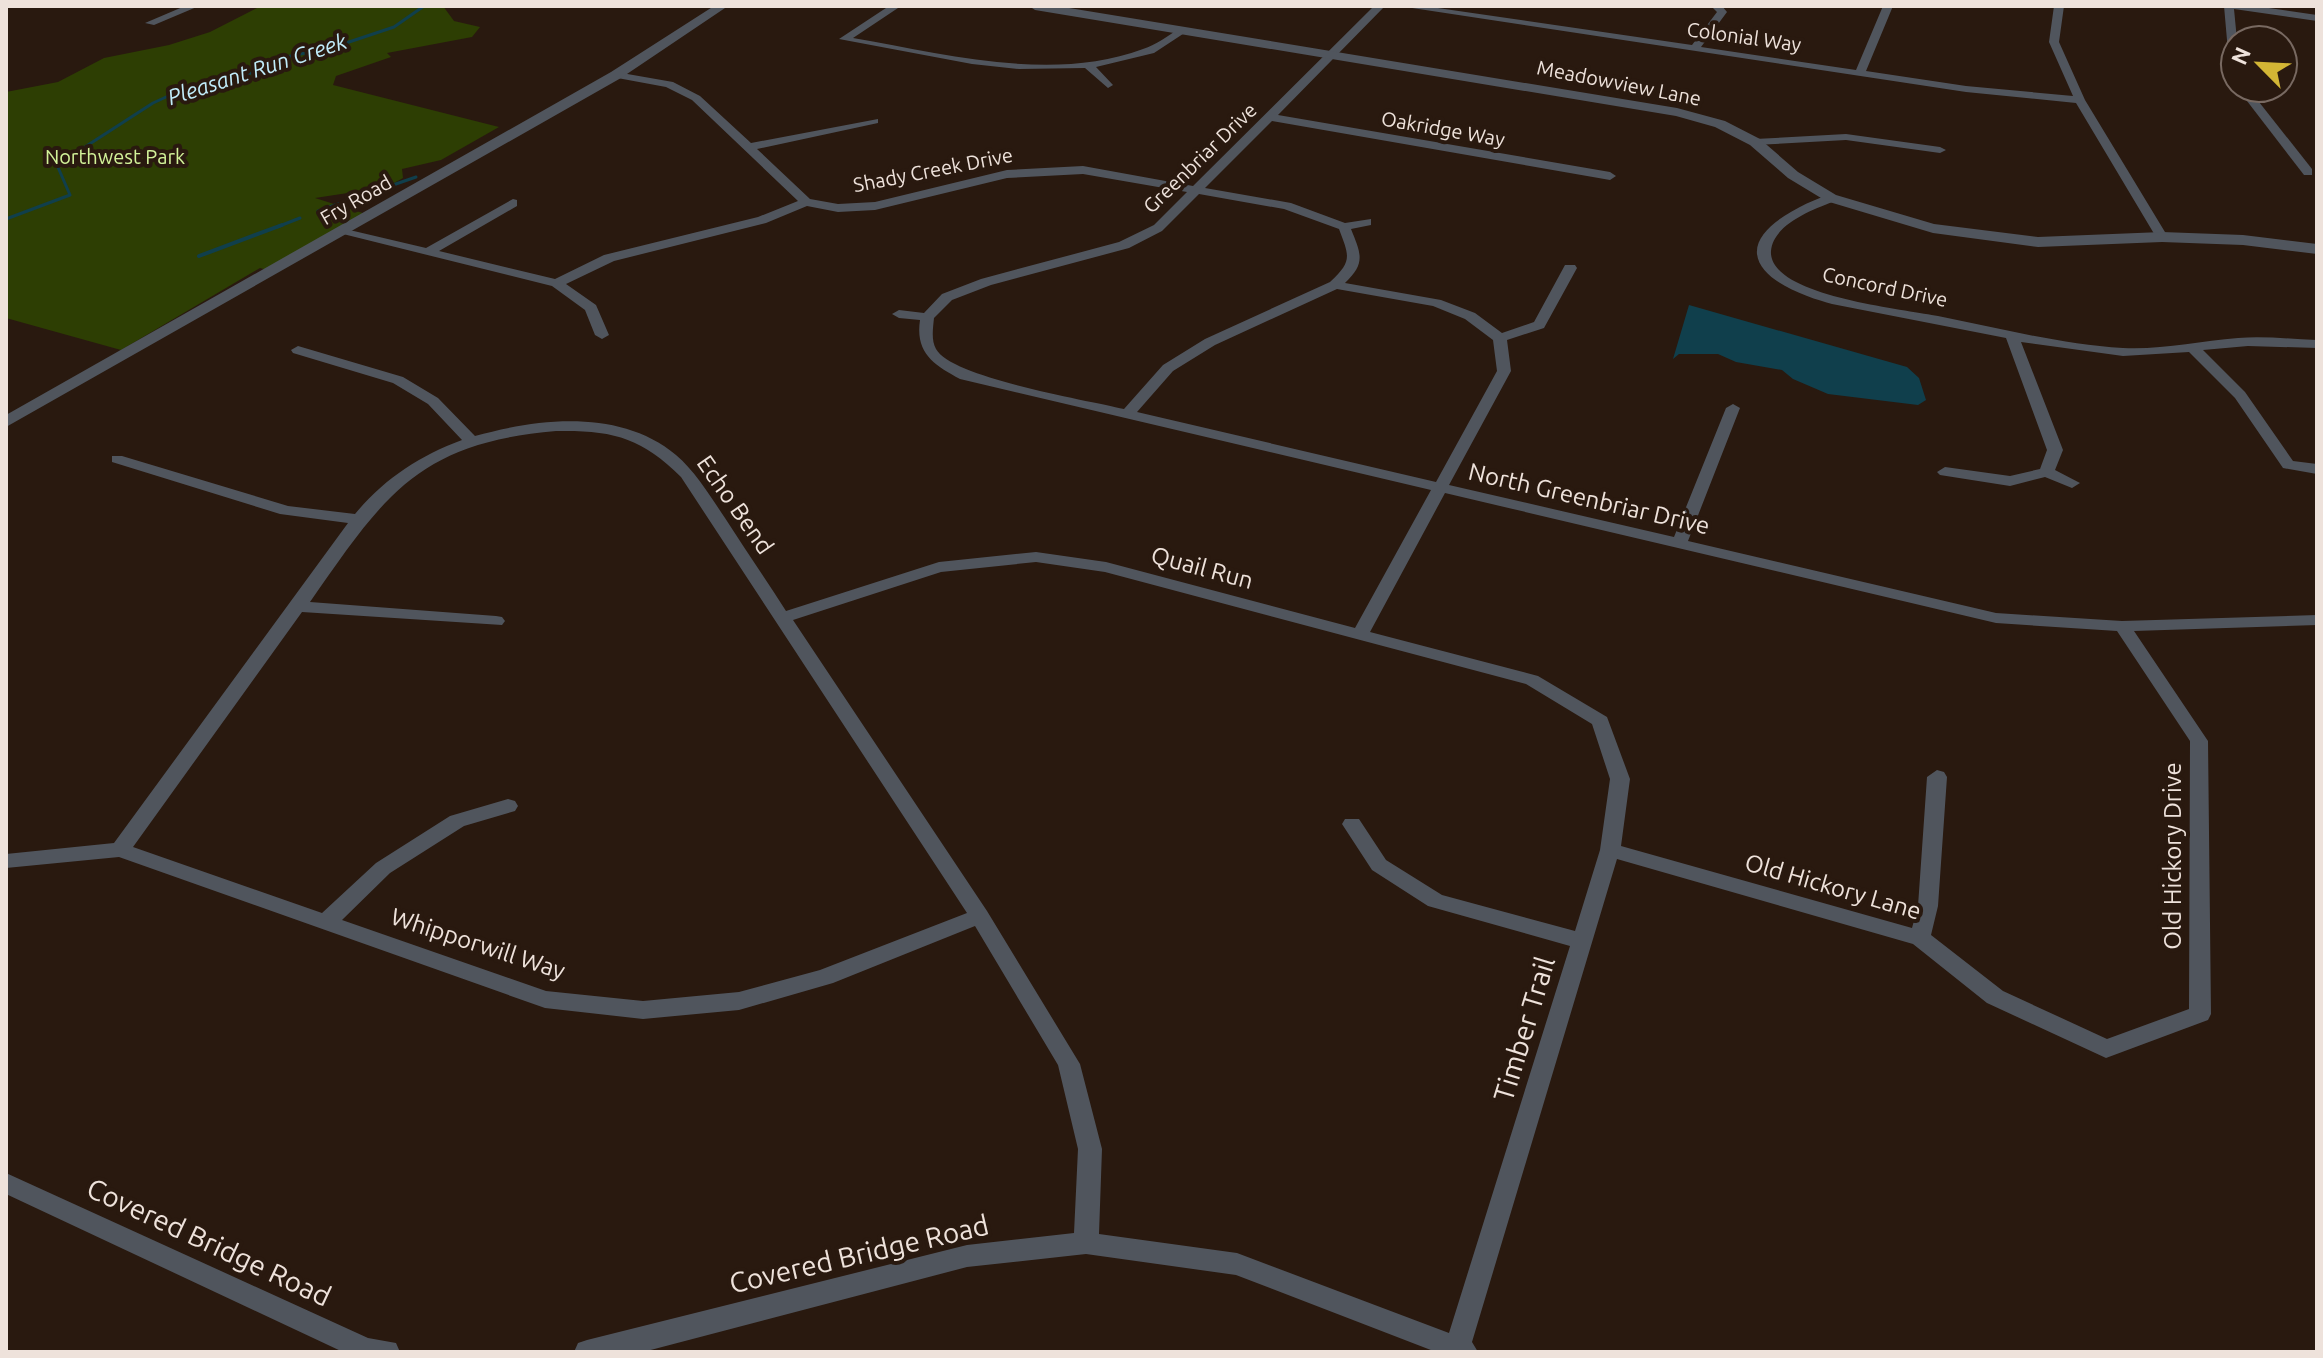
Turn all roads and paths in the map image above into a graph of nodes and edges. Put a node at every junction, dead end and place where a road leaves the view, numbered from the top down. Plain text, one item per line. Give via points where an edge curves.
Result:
1 (194, 6) edge
2 (722, 6) edge
3 (896, 6) edge
4 (1035, 6) edge
5 (1380, 6) edge
6 (1404, 6) edge
7 (1716, 6) edge
8 (1888, 6) edge
9 (2059, 6) edge
10 (2235, 6) edge
11 (2317, 18) edge
12 (150, 23) dead end
13 (1184, 30) junction
14 (1695, 48) junction
15 (1333, 54) junction
16 (1088, 65) junction
17 (1860, 72) junction
18 (616, 75) junction
19 (1108, 85) dead end
20 (2080, 100) junction
21 (2255, 104) edge
22 (1271, 117) junction
23 (874, 121) dead end
24 (1755, 142) junction
25 (750, 147) junction
26 (1940, 150) dead end
27 (2308, 172) dead end
28 (1610, 176) dead end
29 (1199, 189) junction
30 (1831, 198) junction
31 (806, 202) junction
32 (513, 203) dead end
33 (1367, 222) dead end
34 (1344, 227) junction
35 (341, 232) junction
36 (2162, 237) junction
37 (2317, 249) edge
38 (431, 251) junction
39 (1570, 268) dead end
40 (557, 283) junction
41 (1335, 285) junction
42 (899, 314) dead end
43 (927, 317) junction
44 (2011, 334) junction
45 (602, 335) dead end
46 (1500, 338) junction
47 (2317, 344) edge
48 (2194, 349) junction
49 (298, 350) dead end
50 (1733, 408) dead end
51 (1127, 414) junction
52 (6, 422) edge
53 (471, 441) junction
54 (117, 459) dead end
55 (2317, 469) edge
56 (1945, 472) dead end
57 (2046, 472) junction
58 (2072, 483) dead end
59 (1438, 488) junction
60 (356, 519) junction
61 (1679, 544) junction
62 (298, 606) junction
63 (782, 618) junction
64 (2317, 620) edge
65 (496, 621) dead end
66 (2122, 626) junction
67 (1360, 634) junction
68 (1600, 721) joint
69 (1937, 777) dead end
70 (508, 806) dead end
71 (1352, 824) dead end
72 (120, 850) junction
73 (1610, 850) junction
74 (6, 861) edge
75 (980, 916) junction
76 (327, 921) junction
77 (1920, 938) junction
78 (1582, 941) junction
79 (2200, 1014) joint
80 (6, 1183) edge
81 (1086, 1243) junction
82 (601, 1351) edge
83 (1460, 1351) edge
84 (387, 1352) edge

1 - 12 street
2 - 18 street, Fry Road
3 - 16 street via 844,39 994,65
4 - 13 street, Meadowview Lane
5 - 15 street, Greenbriar Drive
6 - 14 street, Colonial Way via 1530,19
7 - 14 street via 1722,12
8 - 17 street
9 - 20 street via 2054,42
10 - 11 street
13 - 15 street, Meadowview Lane
13 - 16 street via 1147,52
14 - 17 street, Colonial Way
15 - 22 street, Greenbriar Drive
15 - 24 street, Meadowview Lane via 1677,112 1720,124
16 - 19 street
17 - 20 street, Colonial Way
18 - 25 street via 669,84 696,98
18 - 35 street, Fry Road
20 - 36 street
21 - 27 street
22 - 28 street, Oakridge Way
22 - 29 street, Greenbriar Drive
23 - 25 street
24 - 26 street via 1846,137
24 - 30 street, Meadowview Lane
25 - 31 street
29 - 31 street, Shady Creek Drive via 1106,173 1045,170 875,206 838,208
29 - 34 street, Shady Creek Drive via 1287,206
29 - 43 street, Greenbriar Drive via 1158,228 1124,245 986,282 947,297
30 - 36 street, Meadowview Lane via 1933,228 1994,238 2038,242
30 - 44 street, Concord Drive via 1792,216 1768,237 1762,248 1764,260 1783,279 1832,299
31 - 40 street via 762,220 609,258
32 - 38 street
33 - 34 street
34 - 41 street via 1355,255 1350,271
35 - 38 street
35 - 52 street, Fry Road
36 - 37 street, Meadowview Lane
38 - 40 street
39 - 46 street via 1539,325
40 - 45 street via 591,308
41 - 46 street via 1436,303 1470,316
41 - 51 street via 1210,342 1168,368
42 - 43 street
43 - 51 street, North Greenbriar Drive via 923,339 932,357 965,376
44 - 48 street via 2123,352
44 - 57 street via 2055,450
46 - 59 street via 1504,371
47 - 48 street via 2239,342
48 - 55 street via 2240,395 2288,465
49 - 53 street via 398,380 433,401
50 - 61 street
51 - 59 street, North Greenbriar Drive
53 - 60 street, Echo Bend via 416,468
53 - 63 street, Echo Bend via 536,428 584,426 634,434 664,449 687,474
54 - 60 street via 286,511
56 - 57 street via 2010,481
57 - 58 street
59 - 61 street, North Greenbriar Drive
59 - 67 street
60 - 62 street, Echo Bend
61 - 66 street, North Greenbriar Drive via 1996,618
62 - 65 street
62 - 72 street, Echo Bend
63 - 67 street, Quail Run via 939,567 1036,557 1106,567
63 - 75 street, Echo Bend
64 - 66 street, North Greenbriar Drive
66 - 79 street, Old Hickory Drive via 2199,741
67 - 68 street, Quail Run via 1532,680
68 - 73 street, Timber Trail via 1620,779
69 - 77 street via 1928,906
70 - 76 street via 457,821 383,868
71 - 78 street via 1379,865 1435,901
72 - 74 street, Whipporwill Way
72 - 76 street, Whipporwill Way
73 - 77 street, Old Hickory Lane
73 - 78 street, Timber Trail
75 - 76 street, Whipporwill Way via 825,977 739,1001 643,1010 545,999
75 - 81 street, Echo Bend via 1069,1064 1090,1149
77 - 79 street, Old Hickory Lane via 1995,997 2106,1049
78 - 83 street, Timber Trail
80 - 84 street, Covered Bridge Road via 366,1350
81 - 82 street, Covered Bridge Road via 967,1256
81 - 83 street, Covered Bridge Road via 1237,1264

